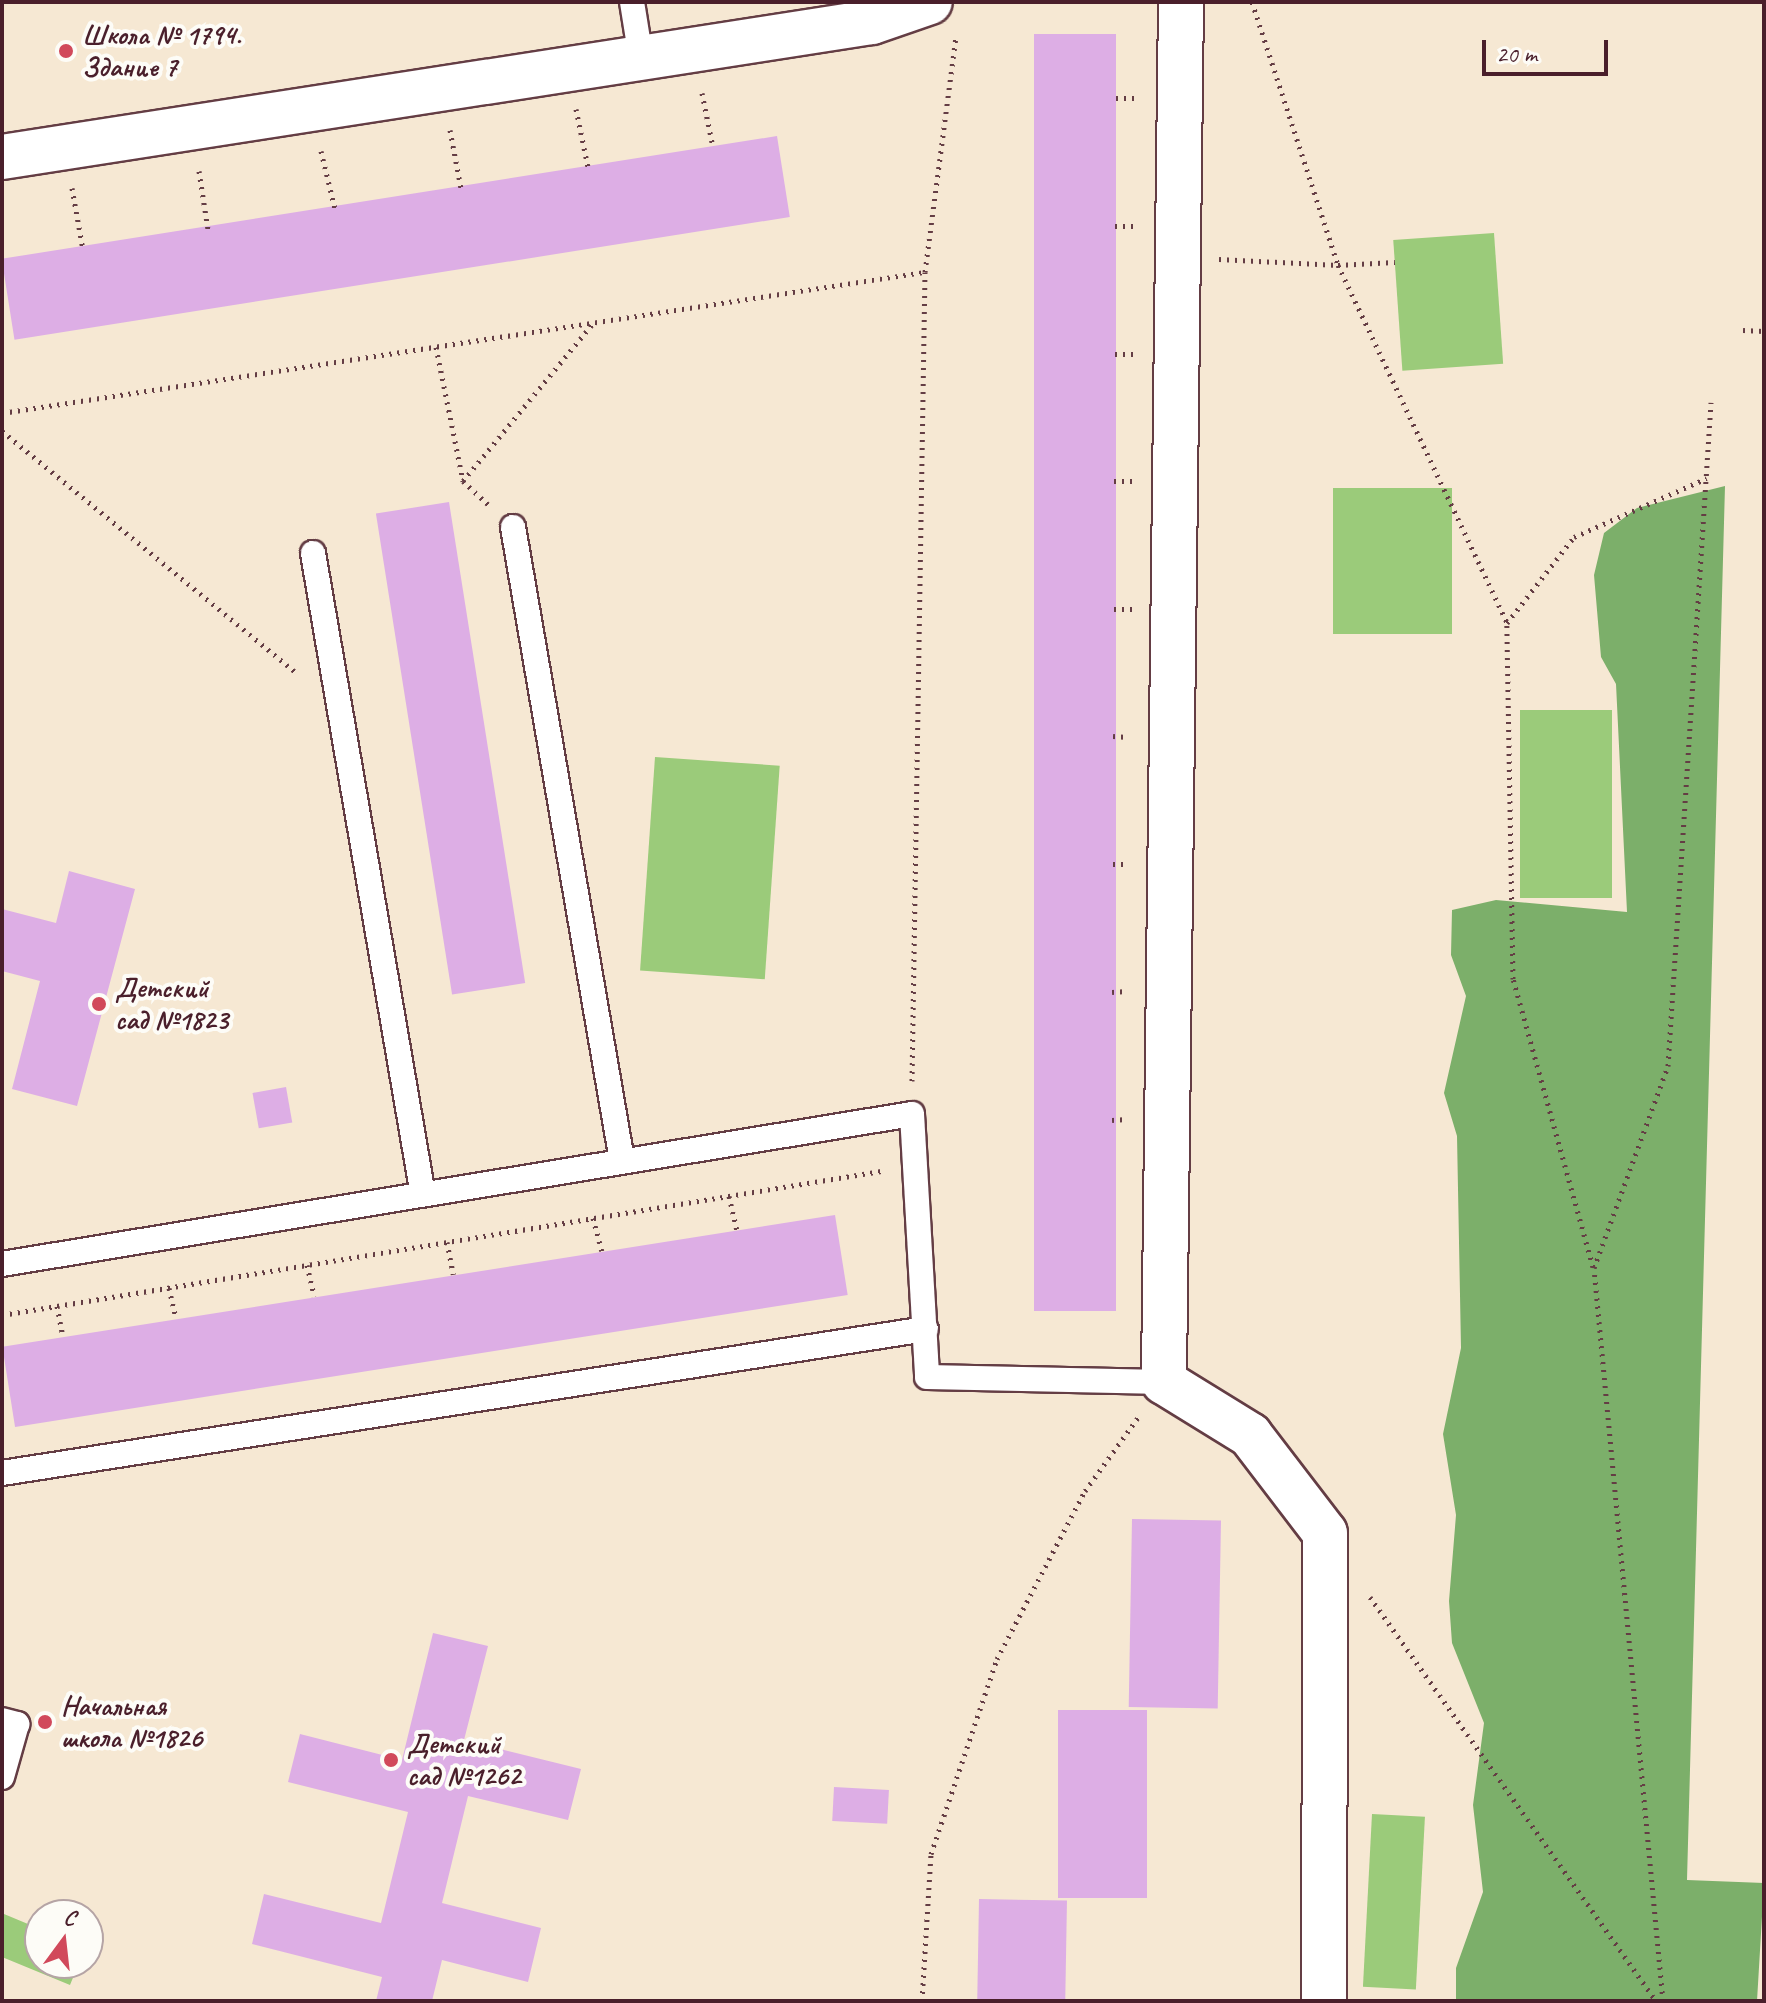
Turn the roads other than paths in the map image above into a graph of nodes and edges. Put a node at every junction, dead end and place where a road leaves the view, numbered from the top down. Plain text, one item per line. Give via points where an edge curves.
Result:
1 (632, 2) edge
2 (1181, 2) edge
3 (943, 17) edge
4 (641, 58) junction
5 (2, 157) edge
6 (513, 527) road end
7 (313, 553) dead end
8 (622, 1161) junction
9 (423, 1195) junction
10 (2, 1264) edge
11 (926, 1329) junction
12 (1164, 1382) junction
13 (2, 1473) edge
14 (2, 1720) edge
15 (2, 1777) edge
16 (1324, 2001) edge

1 - 4 lane
2 - 12 street
3 - 4 street via 872,22
4 - 5 street
6 - 8 lane
7 - 9 lane
8 - 9 lane
8 - 11 lane via 912,1114
9 - 10 lane
11 - 12 lane via 927,1377
11 - 13 lane
12 - 16 street via 1250,1435 1325,1533
14 - 15 lane via 17,1724

